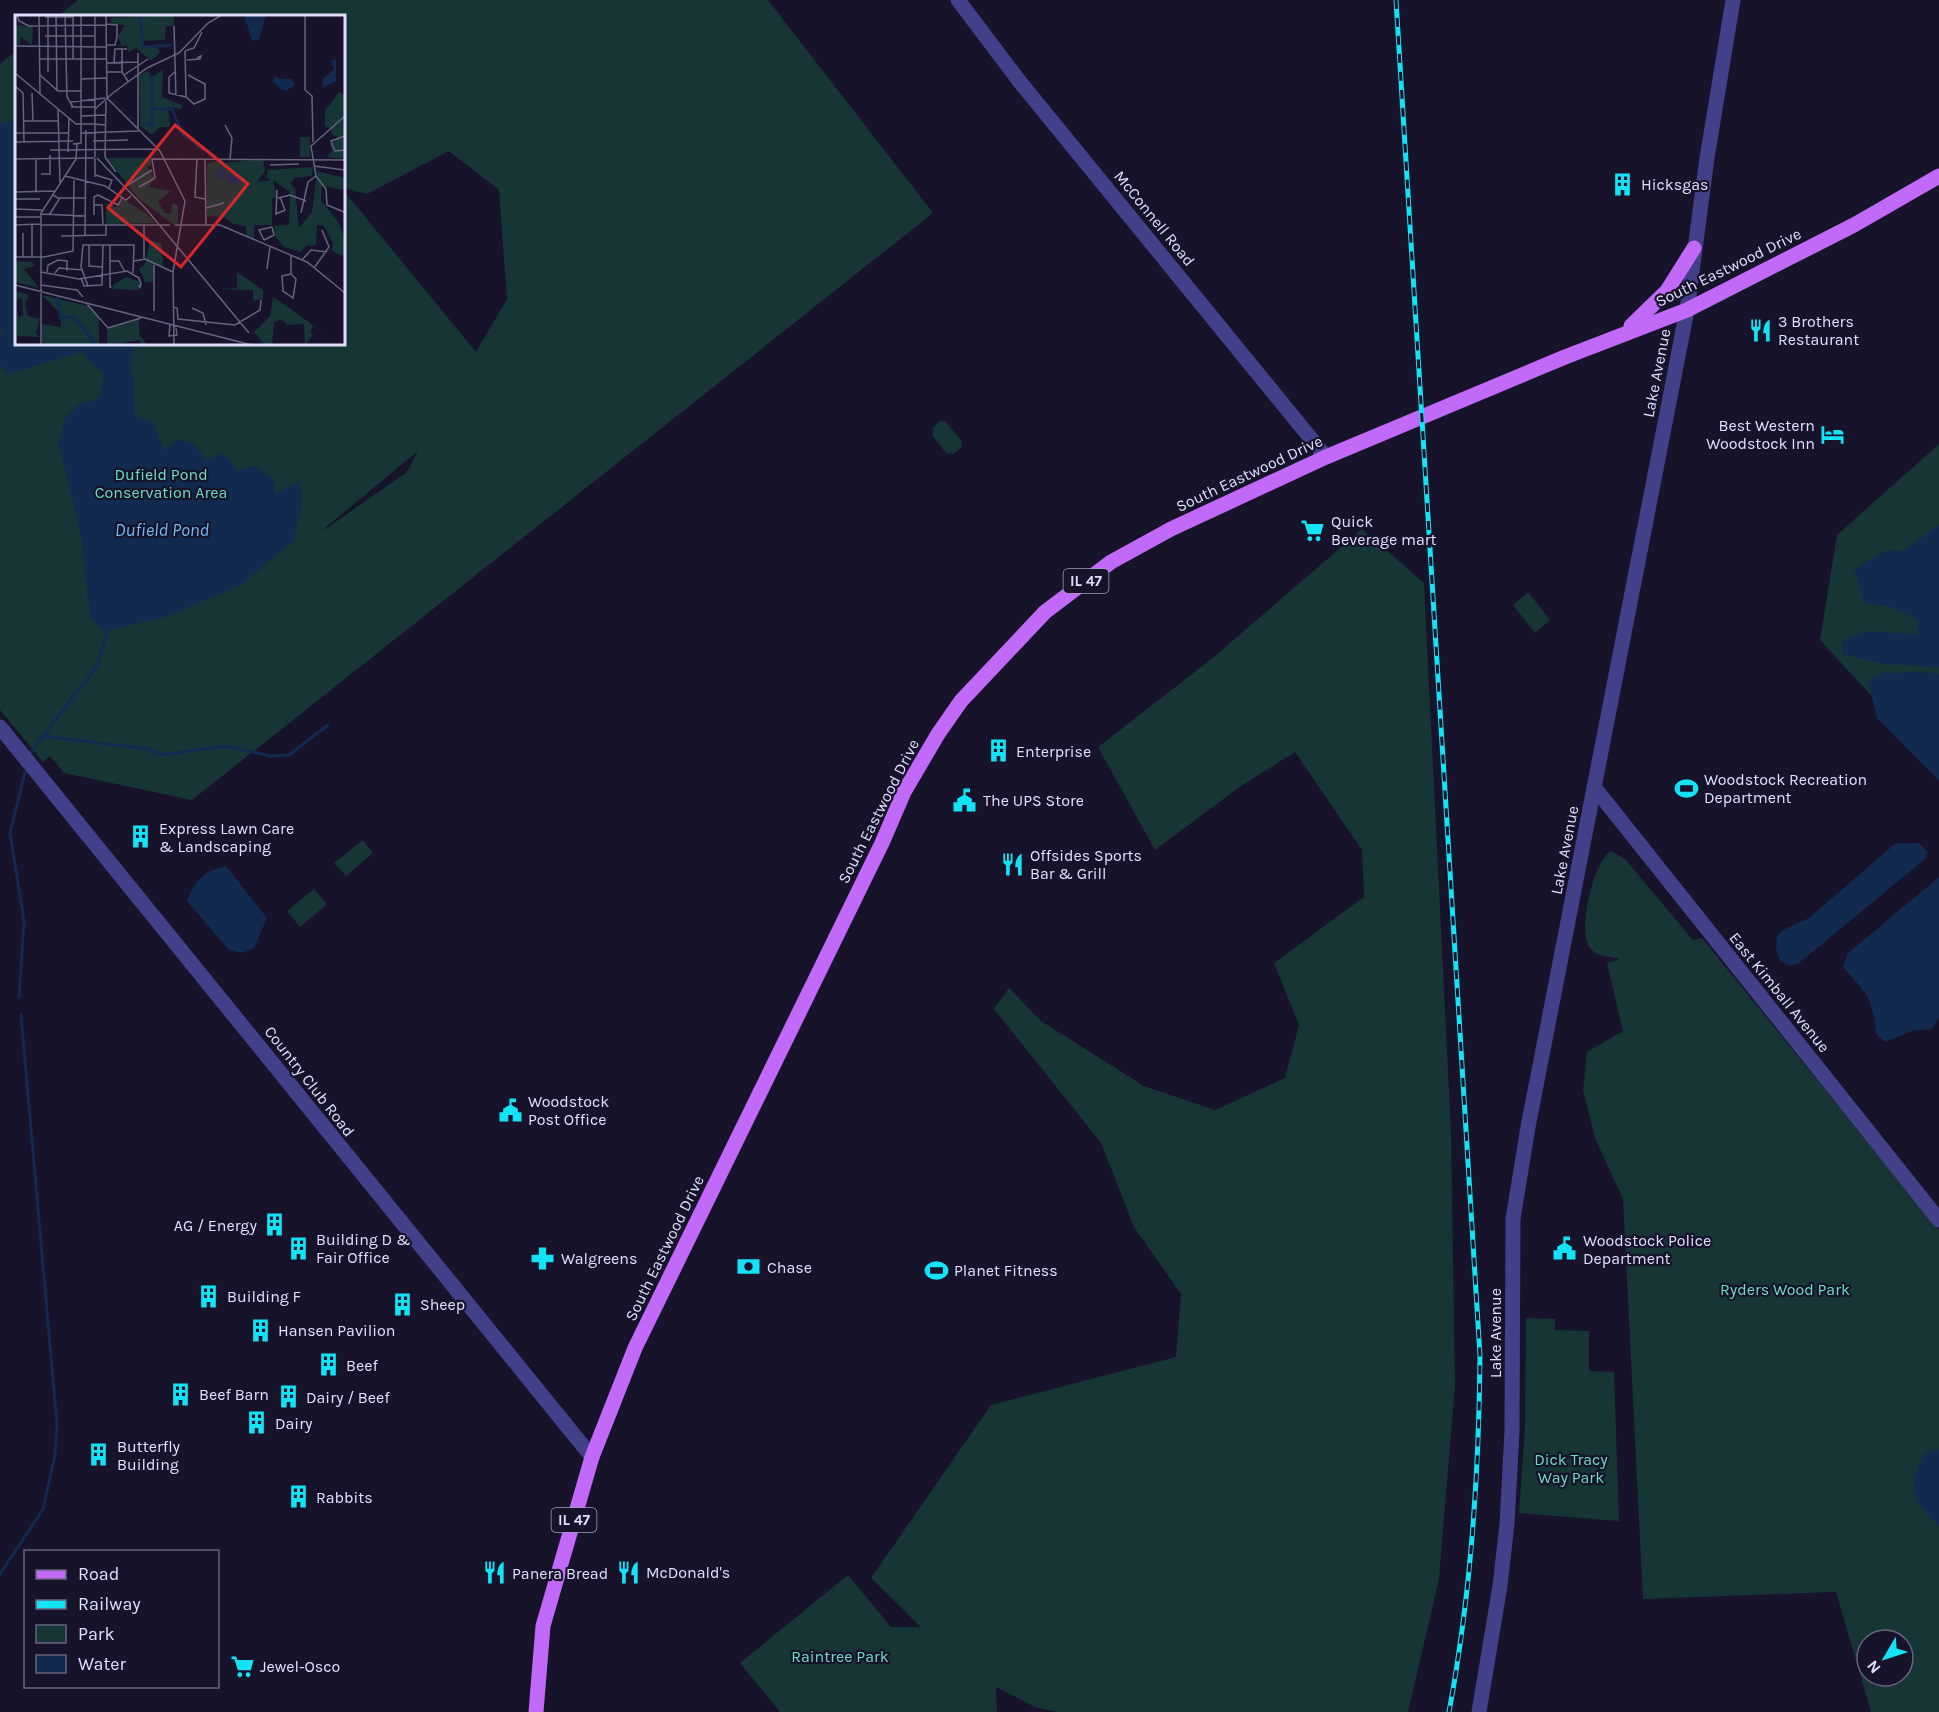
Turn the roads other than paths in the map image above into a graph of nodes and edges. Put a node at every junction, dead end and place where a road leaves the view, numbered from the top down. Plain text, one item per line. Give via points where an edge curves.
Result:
1 (958, 0) edge
2 (1733, 0) edge
3 (1939, 176) edge
4 (1694, 248) junction
5 (1687, 310) junction
6 (1618, 336) junction
7 (1326, 457) junction
8 (0, 727) edge
9 (1594, 787) junction
10 (1939, 1220) edge
11 (592, 1457) junction
12 (536, 1712) edge
13 (1479, 1712) edge

1 - 7 street, McConnell Road via 1020,82
2 - 4 street, Lake Avenue
3 - 5 main road, South Eastwood Drive / IL 47 via 1855,225
4 - 5 street, Lake Avenue
4 - 6 main road via 1653,307
5 - 6 main road, South Eastwood Drive / IL 47
5 - 9 street, Lake Avenue
6 - 7 main road, South Eastwood Drive / IL 47
7 - 11 main road, South Eastwood Drive / IL 47 via 1171,529 1111,562 1045,612 961,701 898,805 635,1348
8 - 11 street, Country Club Road
9 - 10 street, East Kimball Avenue
9 - 13 street, Lake Avenue via 1513,1219 1512,1431 1507,1524
11 - 12 main road, South Eastwood Drive / IL 47 via 543,1626

